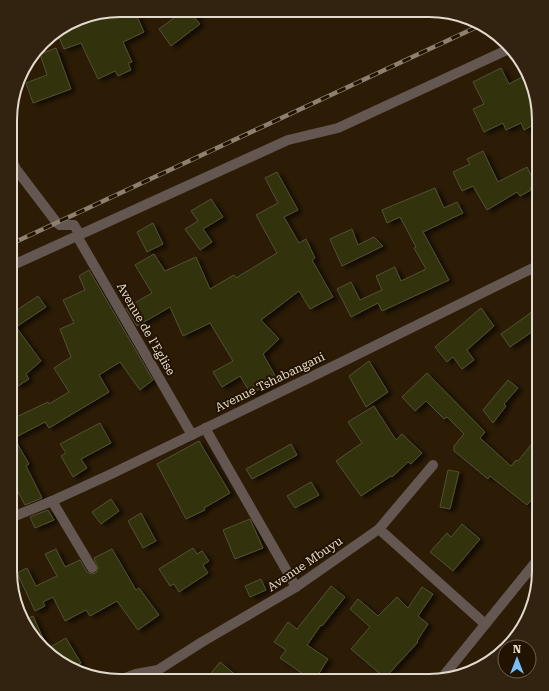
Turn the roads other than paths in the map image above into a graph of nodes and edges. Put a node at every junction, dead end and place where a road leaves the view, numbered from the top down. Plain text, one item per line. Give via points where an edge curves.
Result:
1 (505, 51) edge
2 (17, 170) edge
3 (78, 236) junction
4 (17, 263) edge
5 (532, 268) edge
6 (205, 428) junction
7 (192, 435) junction
8 (433, 465) dead end
9 (52, 501) junction
10 (17, 515) edge
11 (379, 529) junction
12 (532, 567) edge
13 (92, 568) dead end
14 (296, 587) junction
15 (485, 624) junction
16 (158, 670) junction
17 (446, 672) edge
18 (136, 674) edge
19 (155, 674) edge

1 - 3 street via 338,128 288,140
2 - 3 street, Avenue de l'Eglise via 57,223 74,225
3 - 4 street
3 - 7 street, Avenue de l'Eglise
5 - 6 street, Avenue Tshabangani
6 - 7 street, Avenue Tshabangani
6 - 14 street
7 - 9 street, Avenue Tshabangani
8 - 11 street, Avenue Mbuyu
9 - 10 street, Avenue Tshabangani
9 - 13 street
11 - 14 street, Avenue Mbuyu
11 - 15 street
12 - 15 street
14 - 16 street, Avenue Mbuyu
15 - 17 street
16 - 18 street, Avenue Mbuyu
16 - 19 street

